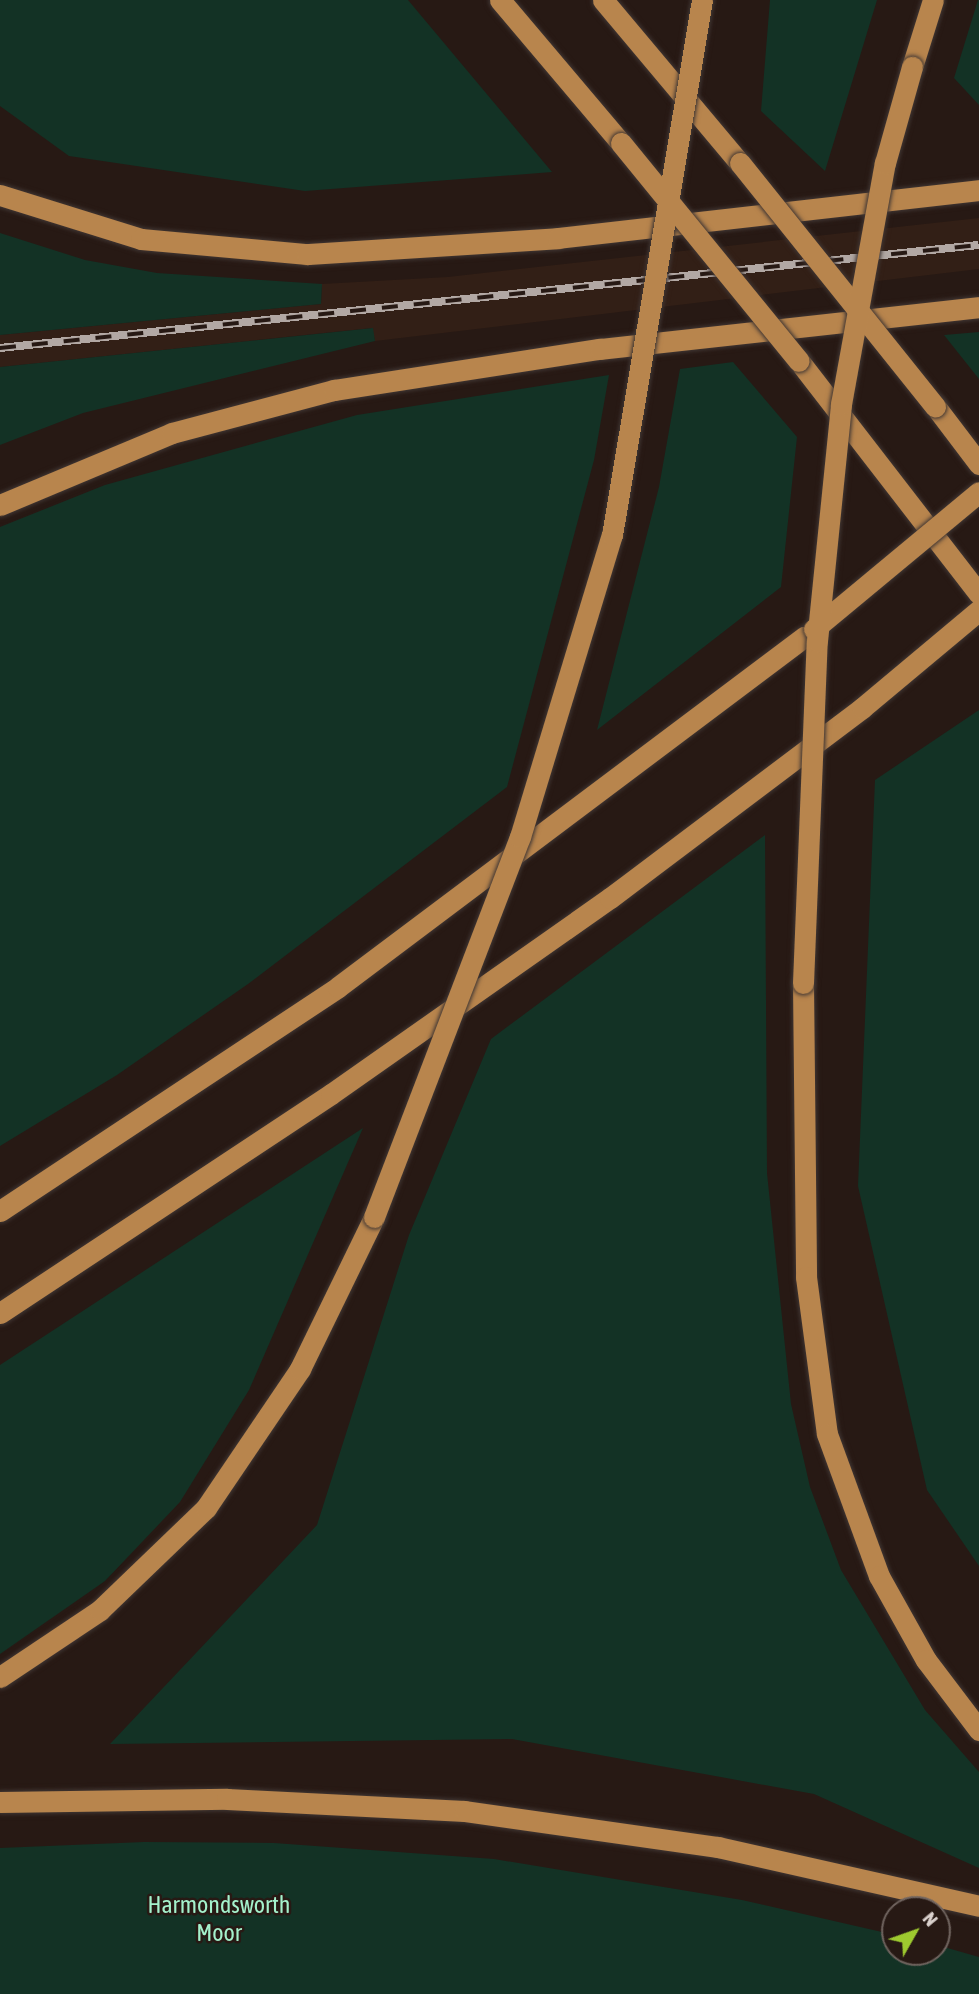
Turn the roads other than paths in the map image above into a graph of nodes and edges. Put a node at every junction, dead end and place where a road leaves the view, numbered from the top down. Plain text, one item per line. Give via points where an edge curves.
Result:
1 (500, 0) edge
2 (603, 0) edge
3 (702, 0) edge
4 (933, 0) edge
5 (979, 190) edge
6 (0, 195) edge
7 (979, 307) edge
8 (979, 464) edge
9 (979, 492) edge
10 (0, 505) edge
11 (979, 594) edge
12 (979, 610) edge
13 (0, 1211) edge
14 (0, 1313) edge
15 (0, 1677) edge
16 (979, 1730) edge
17 (0, 1802) edge
18 (979, 1906) edge

1 - 11 highway, bridge via 799,361
2 - 8 highway, bridge via 740,163
3 - 15 highway, bridge via 612,536 520,837 374,1217 300,1369 206,1508 100,1611
4 - 16 highway, bridge via 885,163 838,430 817,641 803,983 806,1278 827,1434 879,1576 926,1660
5 - 6 highway via 558,238 307,254 141,239
7 - 10 highway via 587,351 334,390 172,433
9 - 13 highway, bridge via 804,637 338,987
12 - 14 highway via 862,708 610,898 331,1094
17 - 18 highway via 227,1799 465,1811 718,1847

